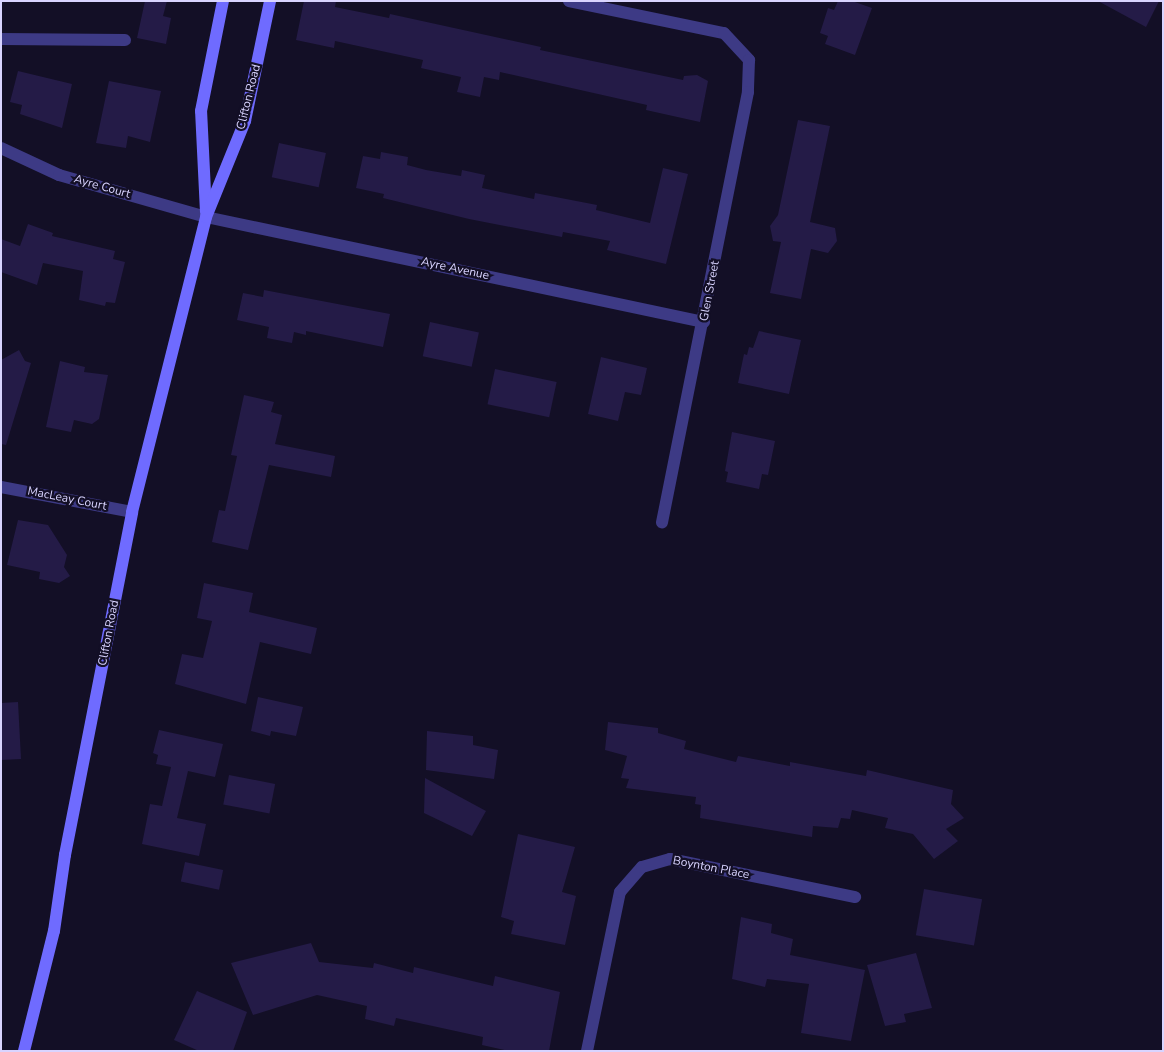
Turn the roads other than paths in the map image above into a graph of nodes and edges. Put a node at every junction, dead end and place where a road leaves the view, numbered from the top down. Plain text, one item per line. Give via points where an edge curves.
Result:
1 (223, 1) edge
2 (270, 1) edge
3 (569, 1) edge
4 (1, 39) edge
5 (125, 40) dead end
6 (1, 148) edge
7 (206, 217) junction
8 (704, 322) junction
9 (1, 487) edge
10 (132, 512) junction
11 (662, 522) dead end
12 (855, 897) dead end
13 (24, 1051) edge
14 (587, 1051) edge

1 - 7 main road, Clifton Road via 201,111
2 - 7 main road, Clifton Road via 245,122
3 - 8 street, Glen Street via 724,33 749,60 748,92
4 - 5 street
6 - 7 street, Ayre Court via 59,175
7 - 8 street, Ayre Avenue
7 - 10 main road, Clifton Road
8 - 11 street, Glen Street
9 - 10 street, MacLeay Court
10 - 13 main road, Clifton Road via 65,855 54,931
12 - 14 street, Boynton Place via 670,859 642,867 620,892

